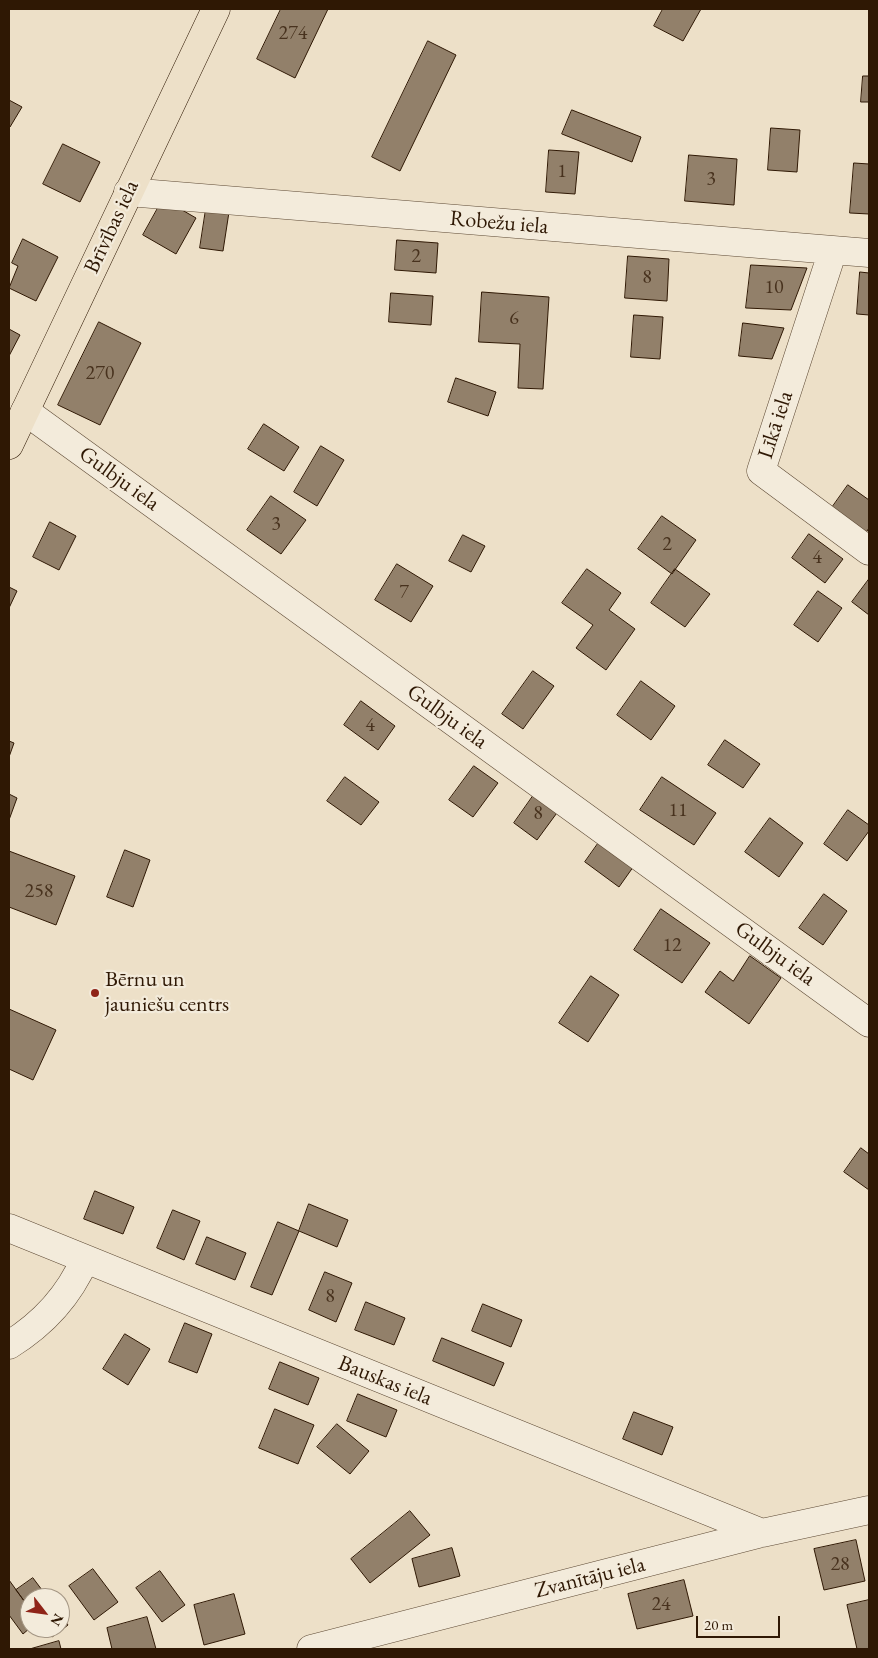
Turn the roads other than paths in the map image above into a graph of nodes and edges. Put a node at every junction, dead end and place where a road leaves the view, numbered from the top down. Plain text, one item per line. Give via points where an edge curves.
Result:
1 (216, 9) edge
2 (128, 192) junction
3 (833, 250) junction
4 (869, 253) edge
5 (25, 411) junction
6 (9, 445) edge
7 (869, 552) edge
8 (869, 1023) edge
9 (9, 1228) edge
10 (85, 1259) junction
11 (9, 1345) edge
12 (869, 1510) edge
13 (762, 1533) junction
14 (311, 1649) edge

1 - 2 main road, Brīvības iela
2 - 3 street, Robežu iela
2 - 5 main road, Brīvības iela
3 - 4 street, Robežu iela
3 - 7 street, Līkā iela via 761,471
5 - 6 main road, Brīvības iela
5 - 8 street, Gulbju iela
9 - 10 street, Bauskas iela
10 - 11 street via 76,1279 47,1316
10 - 13 street, Bauskas iela
12 - 13 street, Zvanītāju iela
13 - 14 street, Zvanītāju iela

